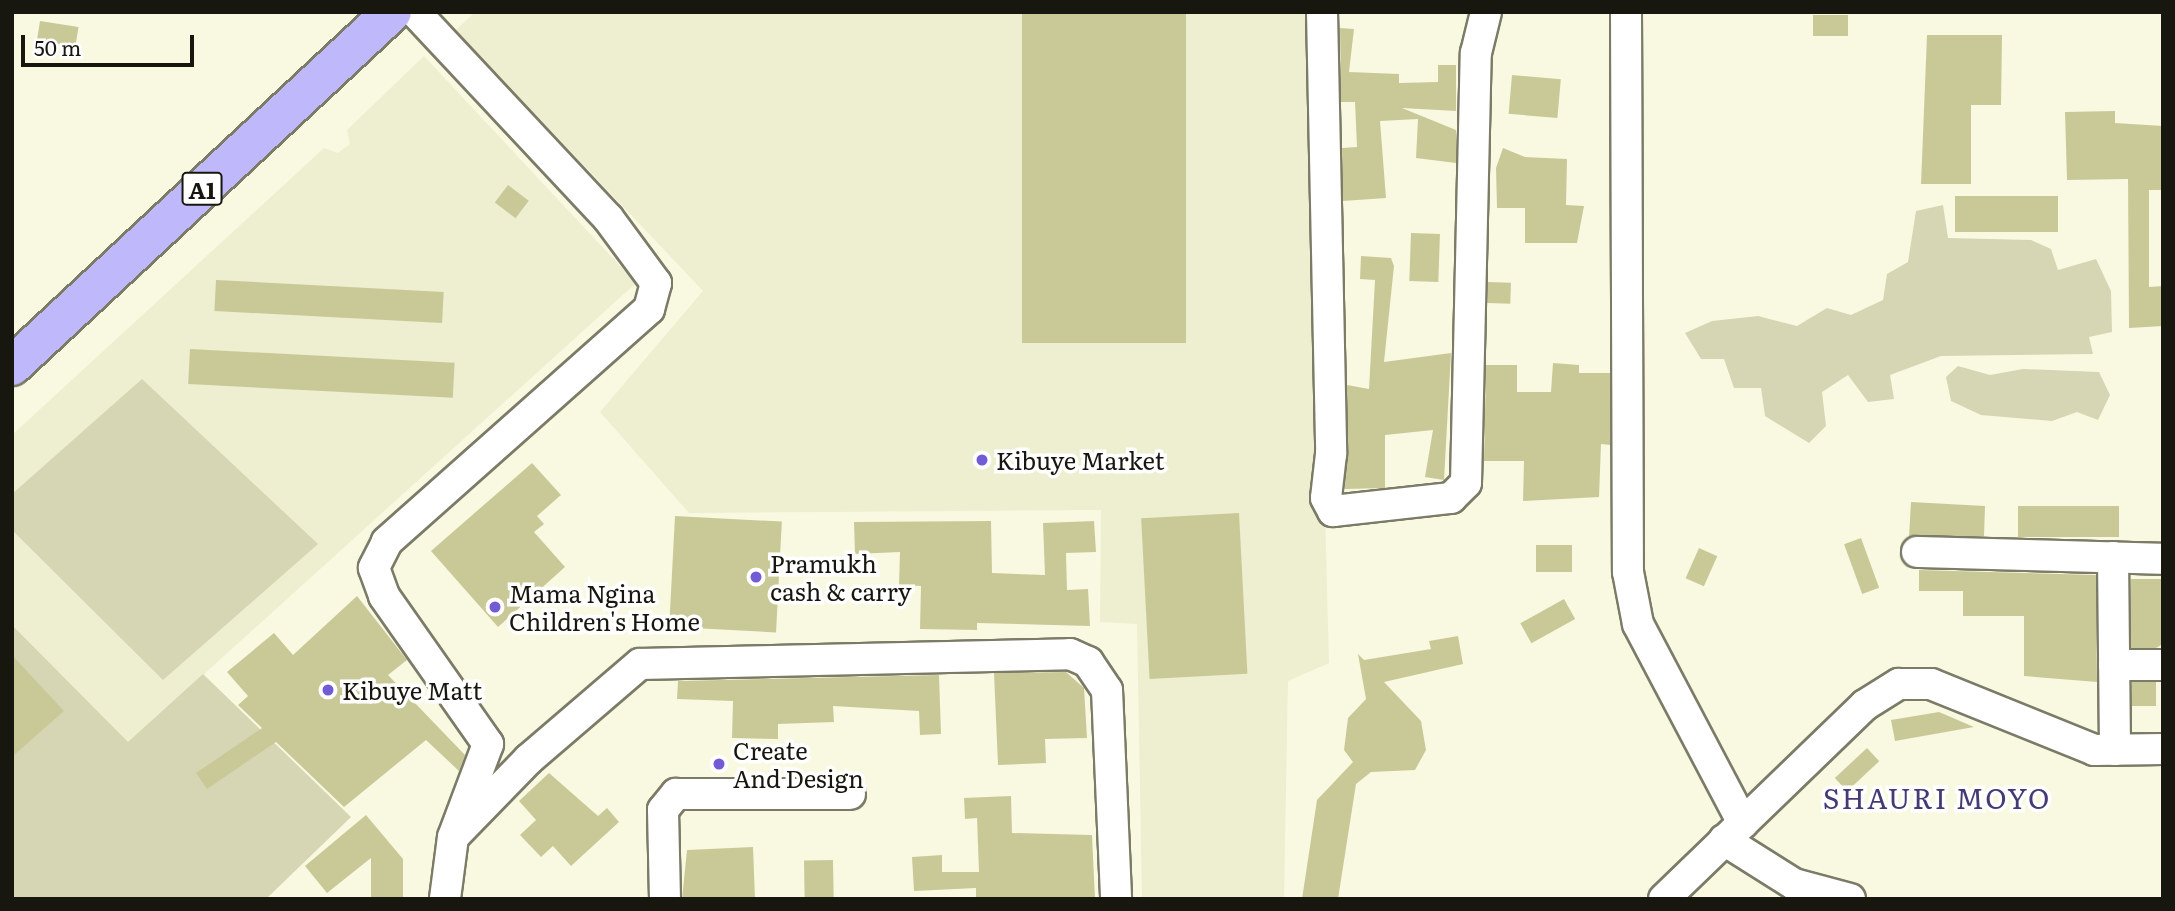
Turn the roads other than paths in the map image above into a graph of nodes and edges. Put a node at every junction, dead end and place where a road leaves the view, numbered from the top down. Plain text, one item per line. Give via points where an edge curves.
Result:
1 (355, 12) edge
2 (392, 12) edge
3 (415, 12) edge
4 (1322, 12) edge
5 (1486, 12) edge
6 (1626, 12) edge
7 (12, 333) edge
8 (12, 366) edge
9 (1917, 552) dead end
10 (2113, 557) junction
11 (2163, 559) edge
12 (2114, 665) junction
13 (2163, 665) edge
14 (2163, 749) edge
15 (2115, 750) junction
16 (850, 794) dead end
17 (1733, 832) junction
18 (453, 836) junction
19 (445, 899) edge
20 (665, 899) edge
21 (1116, 899) edge
22 (1664, 899) edge
23 (1850, 899) edge

1 - 7 highway, A1
2 - 8 highway, A1
3 - 18 street via 608,218 656,283 649,309 387,542 374,568 384,596 488,744
4 - 5 street via 1331,454 1326,498 1333,511 1451,498 1466,483 1475,80
6 - 17 street via 1628,572 1637,624
9 - 10 street
10 - 11 street
10 - 12 street
12 - 13 street
12 - 15 street
14 - 15 street
15 - 17 street via 2094,750 1913,680 1865,705
16 - 20 street via 676,794 663,810
17 - 22 street
17 - 23 street via 1794,884
18 - 19 street
18 - 21 street via 528,760 640,664 1070,654 1088,662 1107,690

